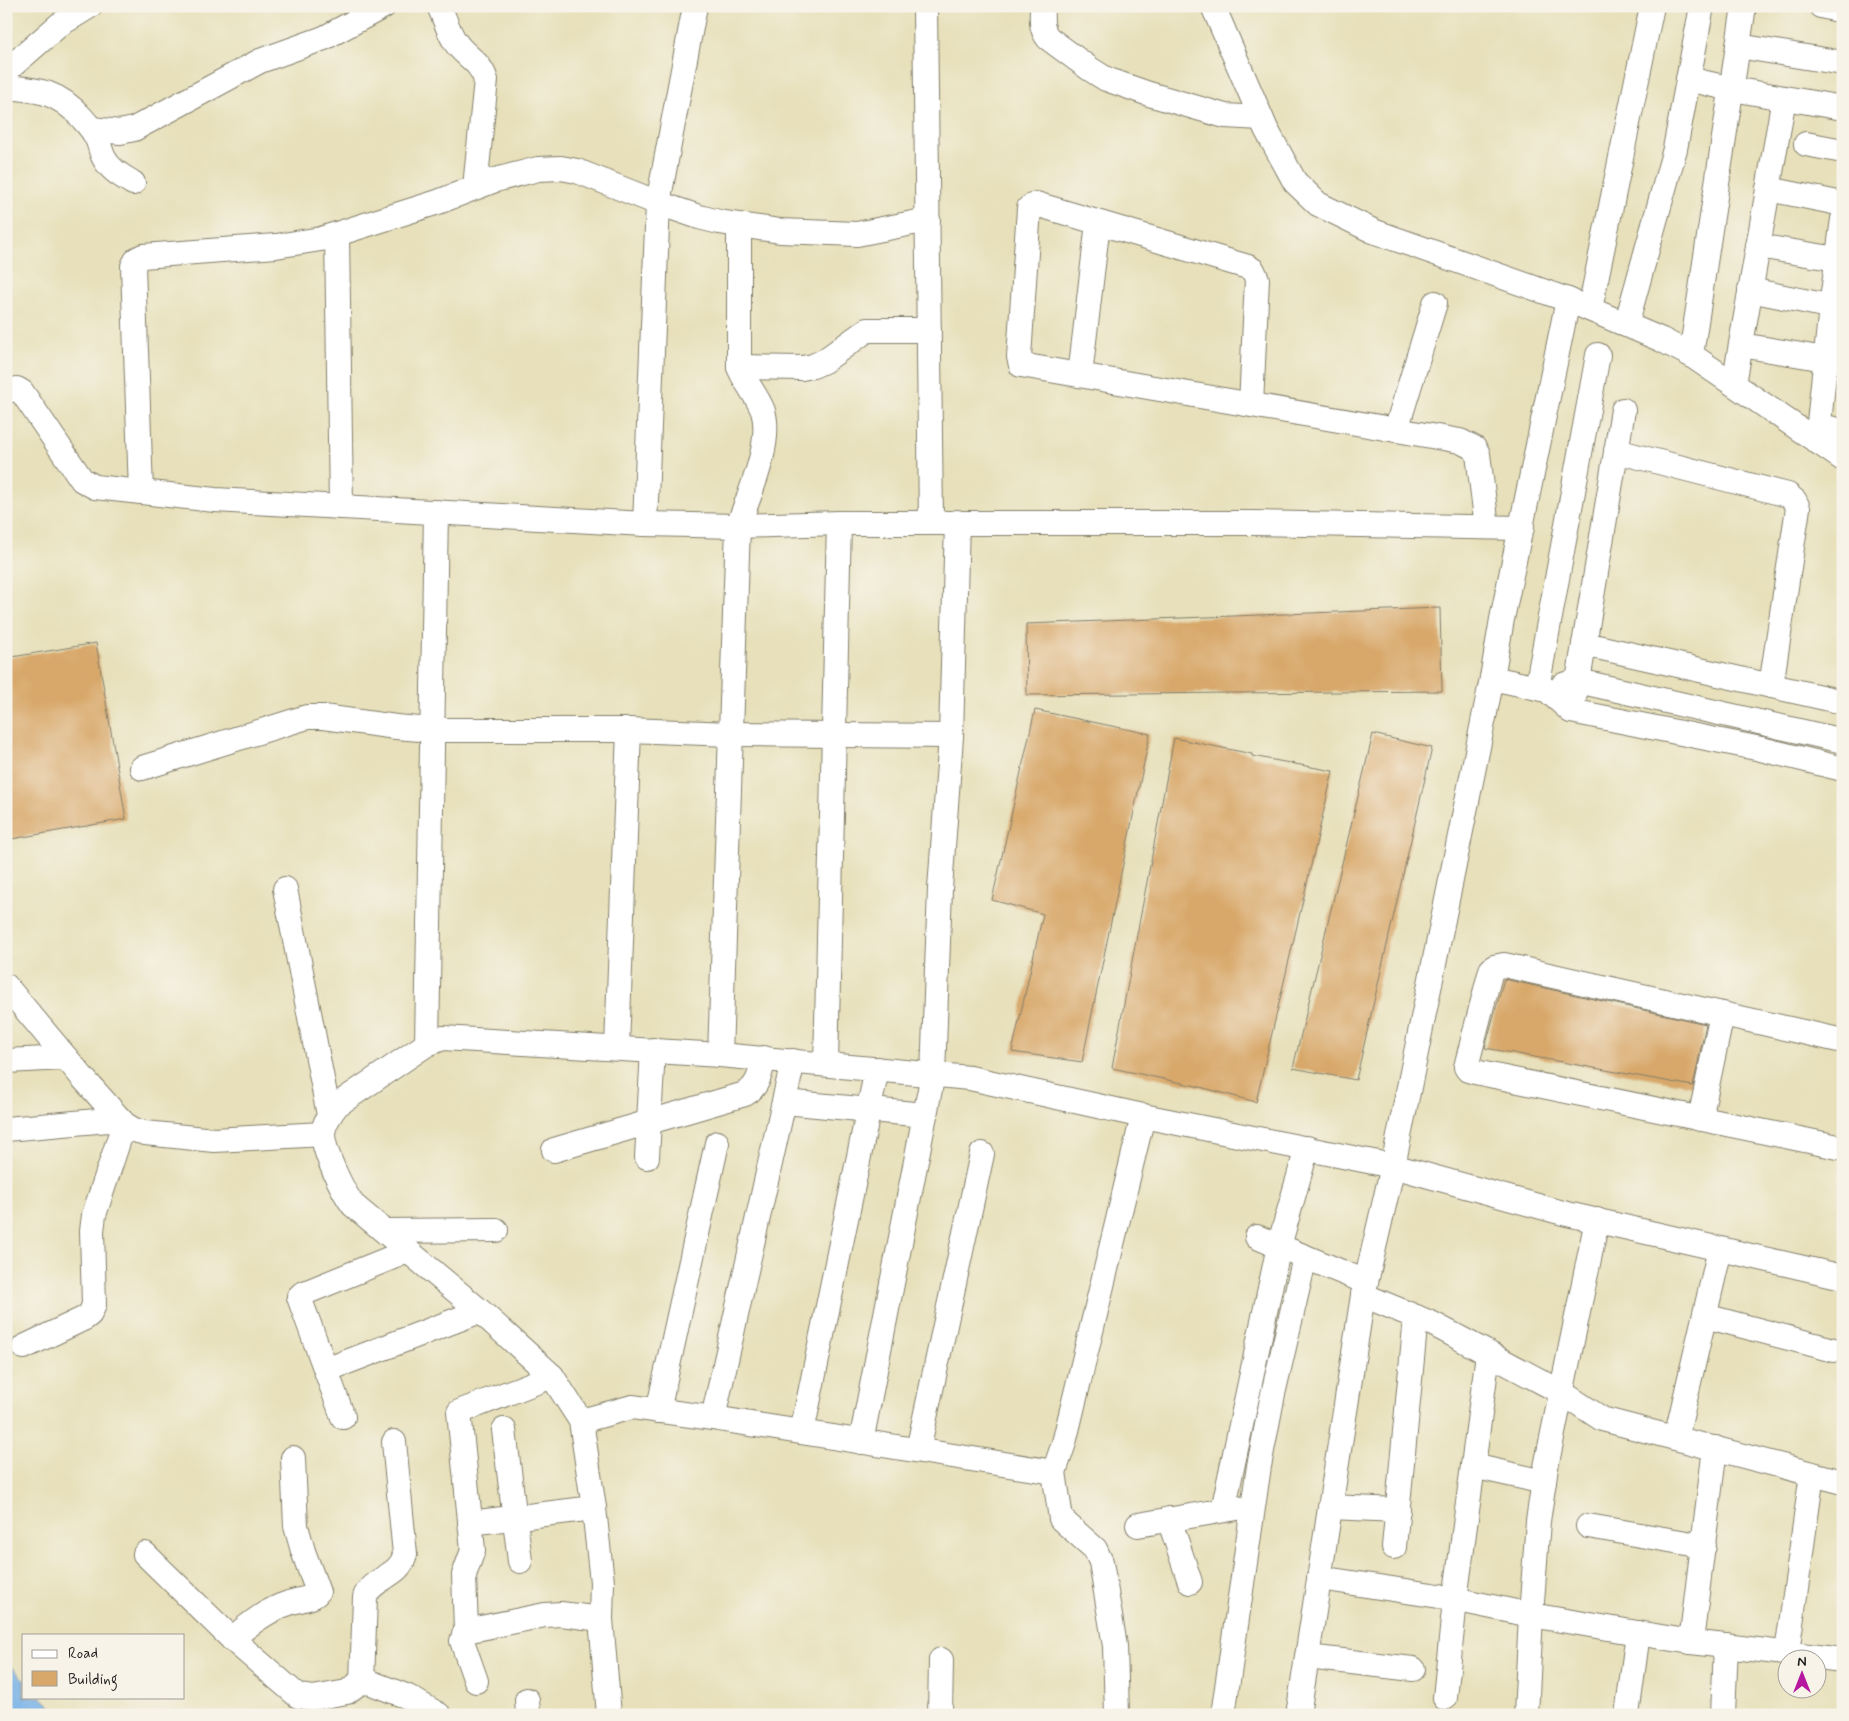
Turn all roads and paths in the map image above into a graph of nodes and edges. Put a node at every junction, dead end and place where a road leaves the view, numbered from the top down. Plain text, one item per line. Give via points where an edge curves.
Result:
1 (90, 6) edge
2 (384, 6) edge
3 (439, 6) edge
4 (695, 6) edge
5 (925, 6) edge
6 (1042, 6) edge
7 (1214, 6) edge
8 (1652, 6) edge
9 (1702, 6) edge
10 (1744, 6) edge
11 (1820, 6) edge
12 (1843, 11) edge
13 (1738, 46) junction
14 (1843, 63) edge
15 (6, 71) edge
16 (1688, 79) junction
17 (6, 87) edge
18 (1732, 89) junction
19 (1784, 98) junction
20 (1843, 108) edge
21 (1262, 118) junction
22 (92, 130) junction
23 (1806, 144) dead end
24 (1843, 151) edge
25 (133, 183) dead end
26 (475, 187) junction
27 (1768, 189) junction
28 (658, 203) junction
29 (1843, 204) edge
30 (1843, 219) edge
31 (928, 220) junction
32 (1098, 223) junction
33 (738, 225) junction
34 (337, 235) junction
35 (1758, 246) junction
36 (1840, 260) edge
37 (1750, 290) junction
38 (1568, 300) junction
39 (1435, 303) dead end
40 (1837, 308) edge
41 (1590, 310) junction
42 (1626, 325) junction
43 (929, 330) junction
44 (1741, 345) junction
45 (1598, 354) dead end
46 (1691, 354) junction
47 (1834, 360) edge
48 (739, 367) junction
49 (1080, 375) junction
50 (1734, 384) junction
51 (6, 391) edge
52 (1251, 405) junction
53 (1623, 410) dead end
54 (1396, 430) junction
55 (1843, 431) edge
56 (1818, 434) junction
57 (1616, 450) junction
58 (1843, 459) edge
59 (141, 492) junction
60 (341, 507) junction
61 (436, 512) junction
62 (931, 522) junction
63 (957, 522) junction
64 (839, 523) junction
65 (645, 524) junction
66 (738, 526) junction
67 (1487, 526) junction
68 (1522, 528) junction
69 (1584, 644) junction
70 (1492, 678) junction
71 (1578, 681) junction
72 (1771, 686) junction
73 (1542, 689) junction
74 (1843, 702) edge
75 (1571, 711) junction
76 (1767, 724) junction
77 (432, 730) junction
78 (628, 730) junction
79 (730, 734) junction
80 (834, 735) junction
81 (951, 736) junction
82 (1843, 742) edge
83 (1760, 749) junction
84 (142, 768) dead end
85 (1843, 769) edge
86 (285, 888) dead end
87 (6, 986) edge
88 (1722, 1014) junction
89 (1843, 1041) edge
90 (426, 1044) junction
91 (617, 1047) junction
92 (653, 1050) junction
93 (720, 1055) junction
94 (66, 1058) junction
95 (764, 1058) junction
96 (6, 1061) edge
97 (793, 1061) junction
98 (826, 1064) junction
99 (877, 1069) junction
100 (933, 1074) junction
101 (784, 1102) junction
102 (868, 1110) junction
103 (925, 1115) junction
104 (1143, 1116) junction
105 (1700, 1118) junction
106 (122, 1122) junction
107 (649, 1122) junction
108 (326, 1124) junction
109 (6, 1129) edge
110 (717, 1143) dead end
111 (1307, 1148) junction
112 (1843, 1148) edge
113 (554, 1150) dead end
114 (982, 1154) dead end
115 (647, 1157) dead end
116 (1392, 1166) junction
117 (1597, 1220) junction
118 (496, 1230) dead end
119 (385, 1231) junction
120 (1257, 1237) dead end
121 (1280, 1246) junction
122 (1720, 1249) junction
123 (408, 1251) junction
124 (1305, 1257) junction
125 (1843, 1277) edge
126 (1364, 1288) junction
127 (480, 1311) junction
128 (1704, 1316) junction
129 (1416, 1317) junction
130 (24, 1347) dead end
131 (1834, 1350) dead end
132 (1488, 1354) junction
133 (326, 1370) junction
134 (552, 1376) junction
135 (1561, 1392) junction
136 (658, 1411) junction
137 (343, 1417) dead end
138 (713, 1418) junction
139 (581, 1421) junction
140 (504, 1430) dead end
141 (802, 1432) junction
142 (1676, 1438) junction
143 (394, 1442) dead end
144 (861, 1442) junction
145 (1715, 1448) junction
146 (918, 1450) junction
147 (293, 1458) dead end
148 (1473, 1466) junction
149 (1054, 1472) junction
150 (1812, 1474) junction
151 (1544, 1482) junction
152 (1843, 1482) edge
153 (1253, 1505) junction
154 (1330, 1507) junction
155 (594, 1508) junction
156 (1223, 1510) junction
157 (1398, 1510) junction
158 (514, 1517) junction
159 (1170, 1519) junction
160 (470, 1523) junction
161 (1138, 1525) dead end
162 (1588, 1526) dead end
163 (1704, 1546) junction
164 (1394, 1547) dead end
165 (145, 1554) dead end
166 (520, 1561) dead end
167 (1319, 1578) junction
168 (1190, 1582) dead end
169 (1455, 1600) junction
170 (1531, 1615) junction
171 (601, 1619) junction
172 (466, 1631) junction
173 (1638, 1633) junction
174 (232, 1639) junction
175 (1691, 1642) junction
176 (1726, 1646) junction
177 (1788, 1648) edge
178 (1776, 1651) edge
179 (1307, 1657) junction
180 (1826, 1658) edge
181 (941, 1660) dead end
182 (1843, 1660) edge
183 (1413, 1669) dead end
184 (476, 1681) dead end
185 (362, 1682) junction
186 (1446, 1698) dead end
187 (439, 1715) edge
188 (609, 1715) edge
189 (940, 1715) edge
190 (1118, 1715) edge
191 (1223, 1715) edge
192 (1298, 1715) edge
193 (1526, 1715) edge
194 (1627, 1715) edge
195 (1723, 1715) edge

1 - 15 street via 59,25
2 - 22 street via 324,38 260,61 134,129 120,132
3 - 26 street via 454,40 477,63 486,80
4 - 28 street
5 - 31 street
6 - 21 street via 1042,24 1048,38 1106,78 1225,116
7 - 21 street
8 - 41 street
9 - 16 street
10 - 13 street
11 - 12 street
13 - 14 street
13 - 18 street
16 - 18 street
16 - 42 street via 1675,149
17 - 22 street via 30,89 53,96 70,105
18 - 19 street
18 - 46 street
19 - 20 street
19 - 27 street
21 - 38 street via 1295,182 1318,204 1372,231
22 - 25 street via 107,163
23 - 24 street
26 - 28 street via 516,173 561,168 577,171
26 - 34 street
27 - 29 street
27 - 35 street
28 - 33 street via 699,217
28 - 65 street
30 - 36 street
31 - 33 street via 857,234
31 - 43 street
32 - 49 street
32 - 49 street via 1036,204 1029,208 1019,362 1025,367
32 - 52 street via 1253,270 1257,279
33 - 48 street
34 - 59 street via 293,244 151,254 137,259 133,266
34 - 60 street
35 - 36 street
35 - 37 street
36 - 40 street
37 - 40 street
37 - 44 street
38 - 41 street
38 - 68 street
39 - 54 street
40 - 47 street
41 - 42 street
42 - 46 street
43 - 48 street via 866,330 813,366
43 - 62 street
44 - 47 street
44 - 50 street
45 - 73 street
46 - 50 street
47 - 56 street
48 - 66 street via 760,402 766,427 757,469
49 - 52 street
50 - 56 street
51 - 59 street via 17,389 22,392 82,480 95,487
52 - 54 street
53 - 57 street
54 - 67 street via 1460,441 1474,448 1481,462
55 - 56 street
56 - 58 street
57 - 69 street
57 - 72 street via 1788,495 1795,501 1798,508
59 - 60 street via 214,500
60 - 61 street
61 - 65 street
61 - 77 street
62 - 63 street
62 - 64 street
63 - 67 street
63 - 81 street
64 - 66 street
64 - 80 street
65 - 66 street
66 - 79 street
67 - 68 street
68 - 70 street
69 - 71 street
69 - 72 street
70 - 73 street
70 - 116 street
71 - 73 street
71 - 75 street
71 - 76 street
72 - 74 street
73 - 75 street
75 - 83 street
76 - 82 street
76 - 83 street
77 - 78 street
77 - 84 street via 323,716 307,717
77 - 90 street
78 - 79 street
78 - 91 street
79 - 80 street
79 - 93 street
80 - 81 street
80 - 98 street
81 - 100 street via 940,889
83 - 85 street
86 - 108 street
87 - 94 street
88 - 89 street
88 - 105 street
88 - 105 street via 1498,965 1491,970 1467,1062 1468,1070 1474,1072
90 - 91 street via 443,1038
90 - 108 street via 337,1105
91 - 92 street
92 - 93 street
92 - 107 street
93 - 95 street
94 - 96 street
94 - 106 street
95 - 97 street
95 - 107 street via 754,1089
97 - 98 street
97 - 101 street
98 - 99 street
99 - 100 street
99 - 102 street
100 - 103 street
100 - 104 street via 970,1078
101 - 102 street
101 - 138 street
102 - 103 street
102 - 141 street
103 - 144 street
104 - 111 street
104 - 149 street via 1064,1443
105 - 112 street
106 - 108 street via 145,1133 214,1140
106 - 109 street
106 - 130 street via 94,1216 93,1310 85,1318
107 - 113 street
107 - 115 street
108 - 119 street via 330,1159 344,1193 353,1205
110 - 136 street
111 - 116 street
111 - 121 street
114 - 146 street
116 - 117 street
116 - 126 street
117 - 122 street
117 - 135 street
118 - 119 street
119 - 123 street
120 - 121 street
121 - 124 street
121 - 156 street
122 - 125 street
122 - 128 street
123 - 127 street
123 - 133 street via 299,1297
124 - 126 street
124 - 153 street via 1273,1394
126 - 129 street
126 - 154 street
127 - 133 street
127 - 134 street
128 - 131 street
128 - 142 street
129 - 132 street
129 - 157 street
132 - 135 street
132 - 148 street
133 - 137 street
134 - 139 street
134 - 160 street via 459,1412
135 - 142 street via 1602,1419
135 - 151 street
136 - 138 street
136 - 139 street via 632,1407
138 - 141 street
139 - 155 street
140 - 158 street
141 - 144 street
142 - 145 street
143 - 185 street via 406,1554 401,1566 369,1589 365,1598
144 - 146 street
145 - 150 street
145 - 163 street
146 - 149 street
147 - 174 street via 296,1526 318,1592 273,1609
148 - 151 street
148 - 169 street
149 - 190 street via 1061,1519 1095,1550 1101,1562 1115,1646
150 - 152 street
150 - 177 street
151 - 170 street
153 - 156 street
153 - 191 street
154 - 157 street
154 - 167 street
155 - 158 street
155 - 171 street via 602,1582
156 - 159 street
157 - 164 street
158 - 160 street
158 - 166 street
159 - 161 street
159 - 168 street
160 - 172 street via 473,1550 464,1575
162 - 163 street
163 - 175 street
165 - 174 street
167 - 169 street
167 - 179 street
169 - 170 street
169 - 186 street
170 - 173 street
170 - 193 street
171 - 172 street via 544,1615
171 - 188 street
172 - 184 street via 462,1643
173 - 175 street
173 - 194 street
174 - 185 street via 302,1698 347,1692
175 - 176 street
176 - 178 street
176 - 195 street
179 - 183 street
179 - 192 street
180 - 182 street
181 - 189 street
185 - 187 street via 408,1697

